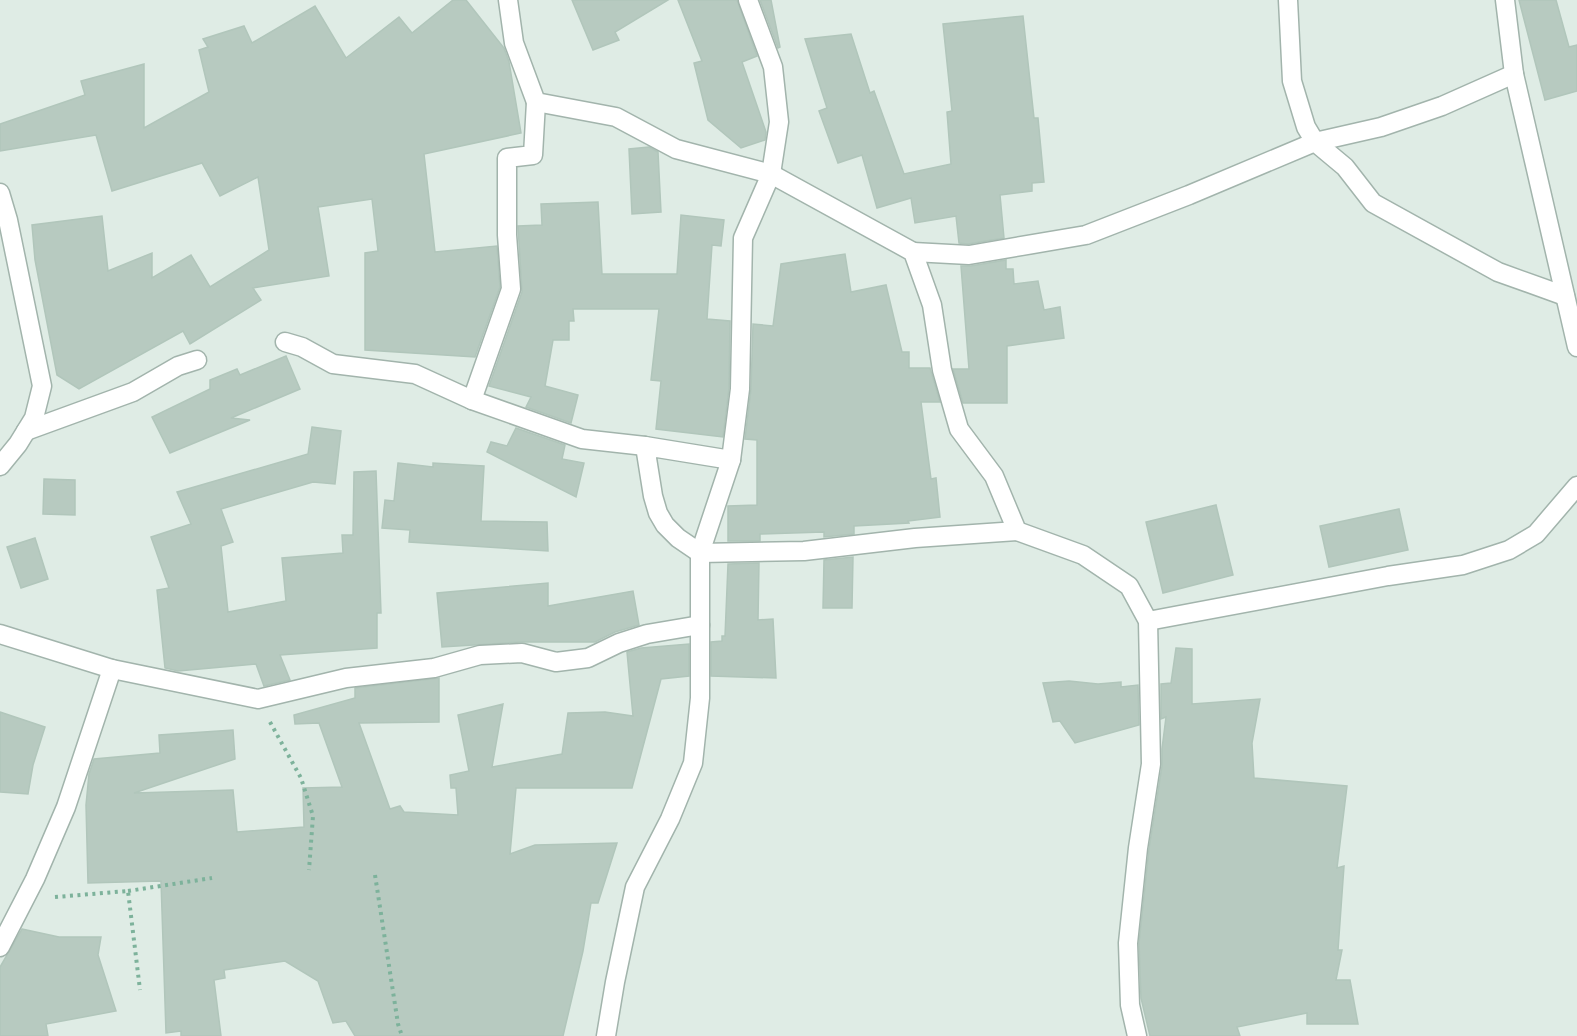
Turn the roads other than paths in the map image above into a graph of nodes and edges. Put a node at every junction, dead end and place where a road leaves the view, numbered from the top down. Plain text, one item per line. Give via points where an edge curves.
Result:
1 (507, 0) edge
2 (747, 0) edge
3 (1288, 0) edge
4 (1505, 0) edge
5 (1514, 74) junction
6 (536, 102) junction
7 (1315, 142) junction
8 (771, 174) junction
9 (0, 193) edge
10 (913, 252) junction
11 (1565, 296) junction
12 (285, 342) dead end
13 (1577, 347) edge
14 (197, 360) dead end
15 (472, 400) junction
16 (26, 430) junction
17 (645, 446) junction
18 (731, 460) junction
19 (0, 466) edge
20 (1577, 486) edge
21 (1017, 531) junction
22 (700, 552) junction
23 (1149, 621) junction
24 (700, 625) junction
25 (0, 634) edge
26 (112, 669) junction
27 (0, 946) edge
28 (606, 1036) edge
29 (1137, 1036) edge

1 - 6 street via 514,43
2 - 8 street via 774,67 779,122
3 - 7 street via 1292,81 1306,127
4 - 5 street
5 - 7 street via 1442,106 1381,127
5 - 11 street
6 - 8 street via 616,117 676,149
6 - 15 street via 532,155 507,158 511,289
7 - 10 street via 1086,235 969,255
7 - 11 street via 1345,167 1373,203 1498,272
8 - 10 street
8 - 18 street via 743,238 740,389
9 - 16 street via 42,386 34,418
10 - 21 street via 932,305 942,370 958,429 994,476
11 - 13 street
12 - 15 street via 333,364 416,374
14 - 16 street via 178,366 133,392
15 - 17 street via 582,438
16 - 19 street
17 - 18 street
17 - 22 street via 658,513 678,538
18 - 22 street
20 - 23 street via 1536,534 1509,550 1463,565
21 - 22 street via 804,551
21 - 23 street via 1083,555 1129,586
22 - 24 street
23 - 29 street via 1151,764 1128,943 1130,1005
24 - 26 street via 647,634 588,658 556,662 522,653 480,655 434,668 346,678 258,699
24 - 28 street via 700,698 693,763 635,887
25 - 26 street
26 - 27 street via 66,807

